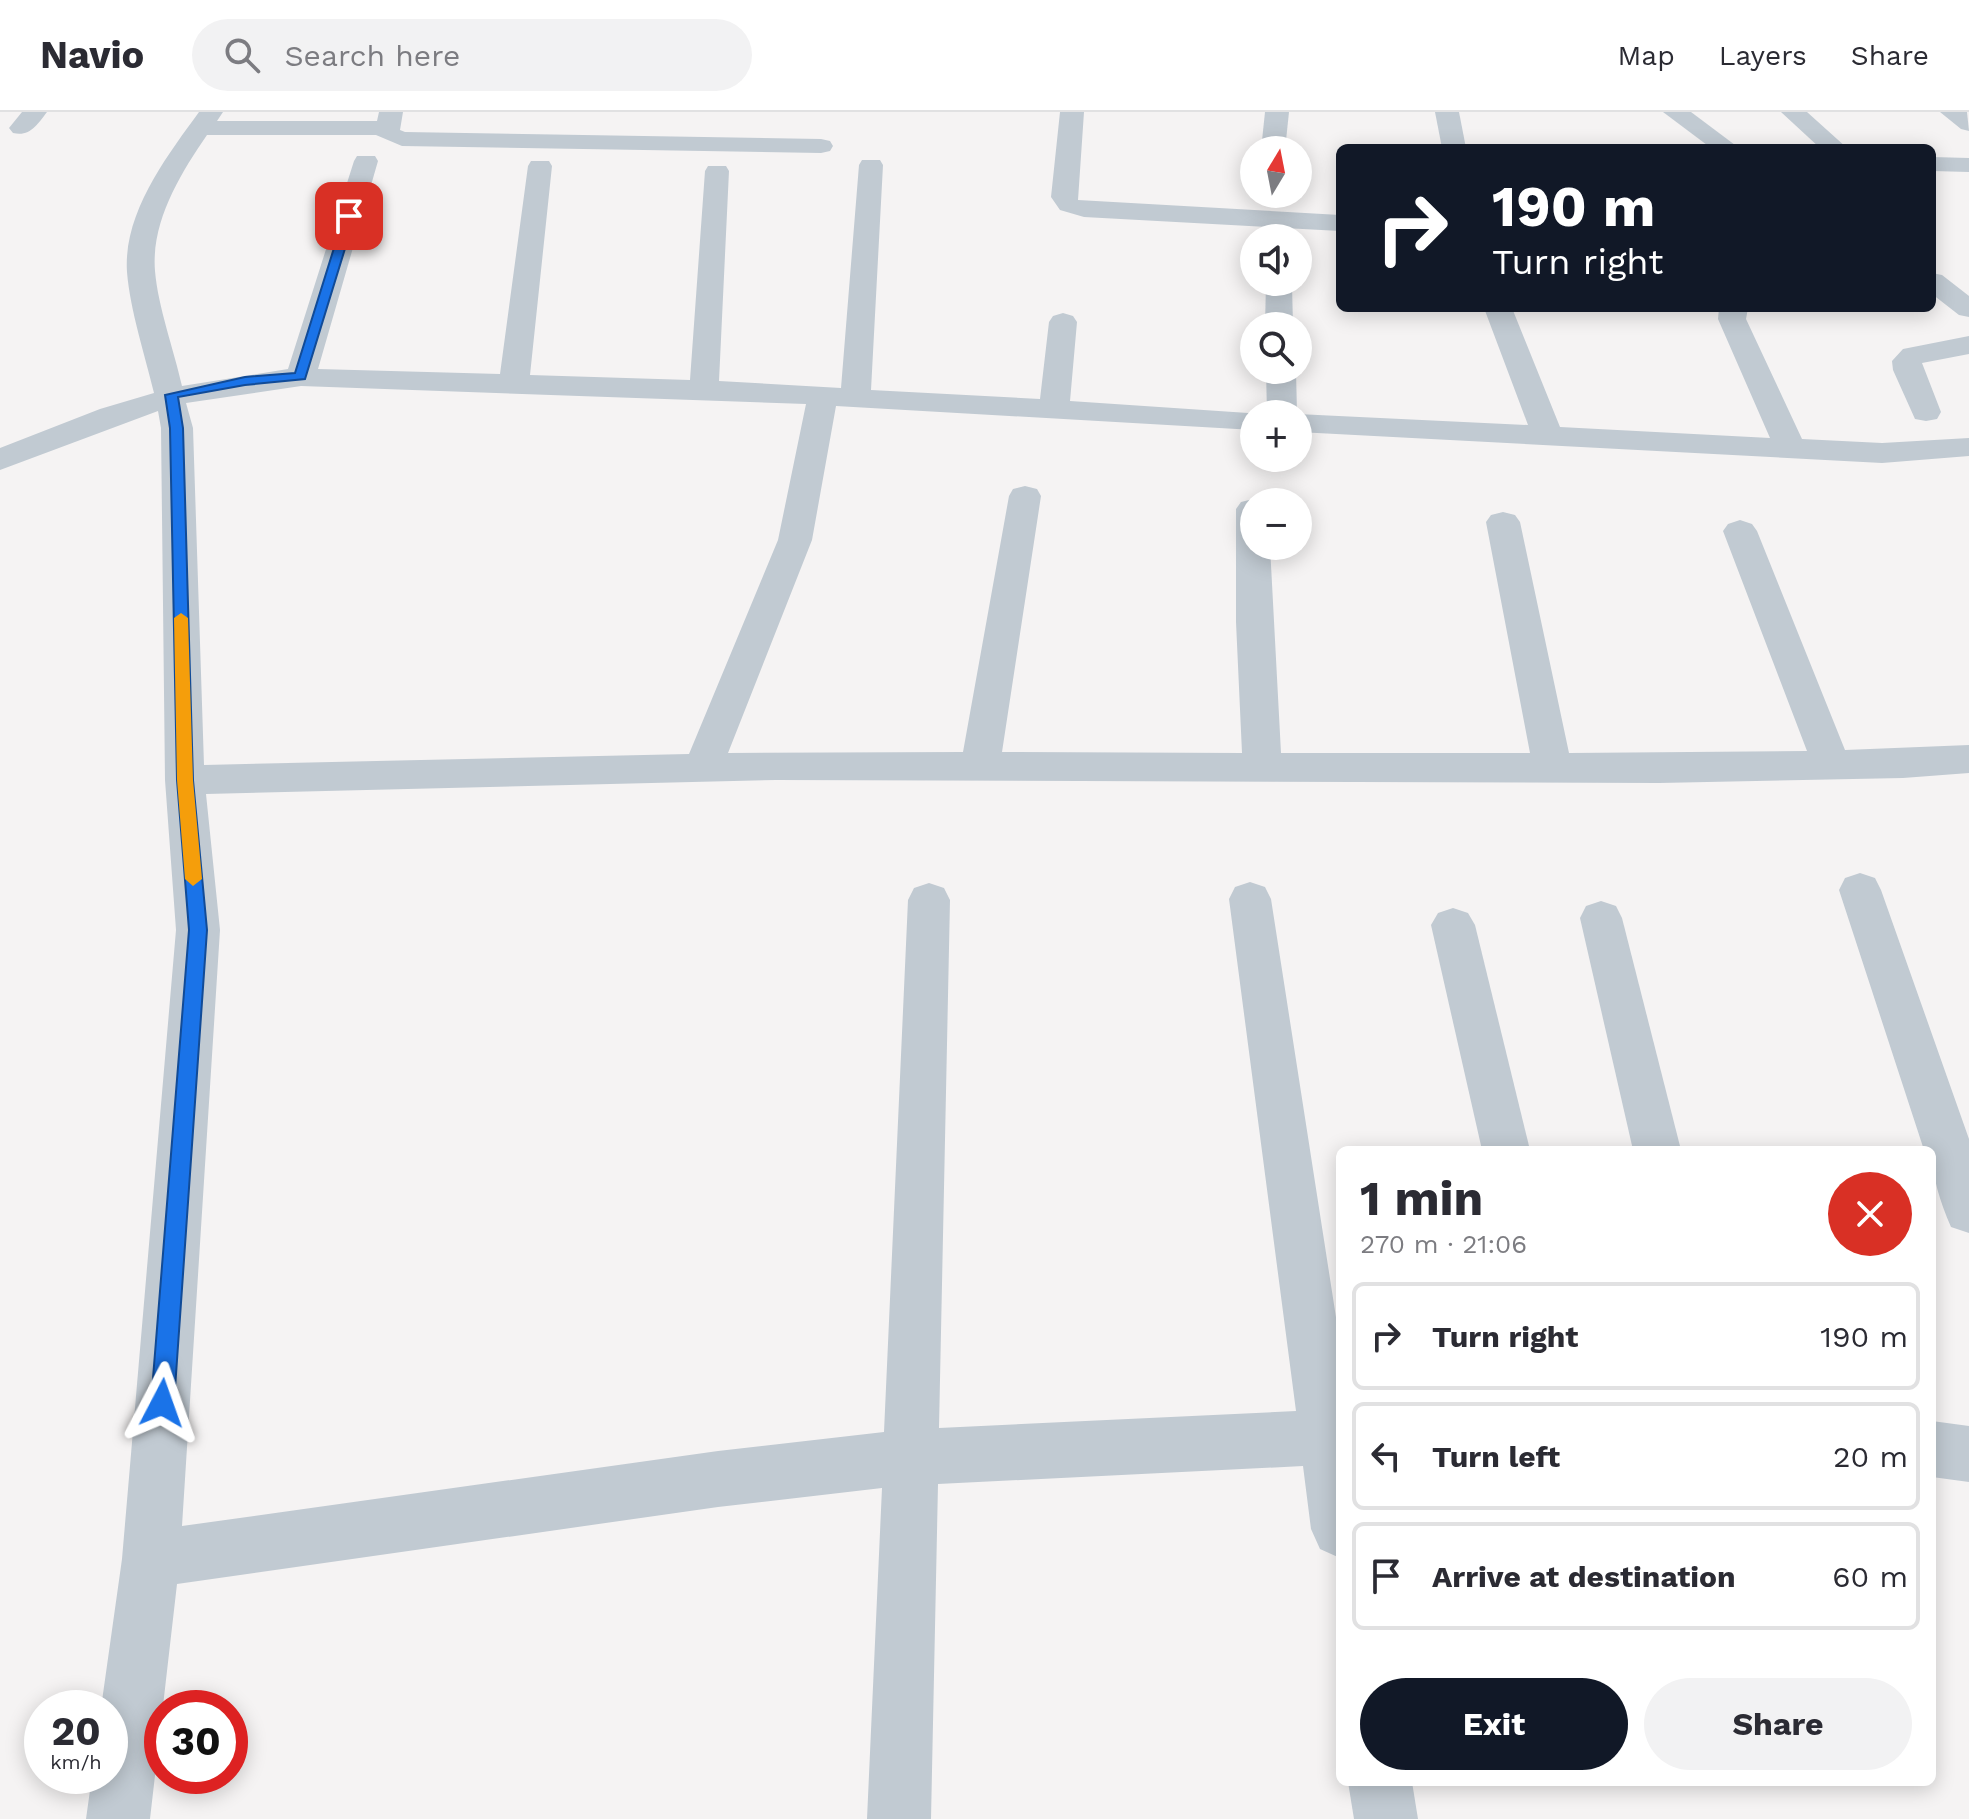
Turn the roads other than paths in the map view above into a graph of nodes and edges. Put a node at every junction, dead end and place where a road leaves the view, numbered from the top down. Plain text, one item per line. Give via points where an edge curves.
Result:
1 (553, 112) edge
2 (1072, 112) edge
3 (1277, 112) edge
4 (1447, 112) edge
5 (1675, 112) edge
6 (1793, 112) edge
7 (1952, 112) edge
8 (205, 120) edge
9 (388, 120) edge
10 (1969, 124) edge
11 (1274, 136) edge
12 (1453, 144) edge
13 (1721, 144) edge
14 (1830, 144) edge
15 (721, 146) junction
16 (821, 146) dead end
17 (544, 154) junction
18 (366, 161) dead end
19 (1936, 164) edge
20 (871, 165) dead end
21 (1969, 165) edge
22 (1240, 206) edge
23 (1276, 208) edge
24 (1336, 222) edge
25 (1936, 284) edge
26 (1969, 309) edge
27 (1500, 312) edge
28 (1731, 312) edge
29 (1063, 322) dead end
30 (1969, 345) edge
31 (301, 377) junction
32 (514, 383) junction
33 (704, 389) junction
34 (171, 395) junction
35 (839, 395) junction
36 (1054, 409) junction
37 (1926, 412) dead end
38 (1240, 420) edge
39 (1312, 424) edge
40 (1548, 436) junction
41 (1969, 447) edge
42 (1790, 448) junction
43 (0, 460) edge
44 (1025, 496) dead end
45 (1503, 522) dead end
46 (1740, 531) dead end
47 (1253, 560) edge
48 (1969, 759) edge
49 (1552, 765) junction
50 (980, 766) junction
51 (1832, 766) junction
52 (702, 769) junction
53 (1262, 769) junction
54 (185, 780) junction
55 (1860, 890) dead end
56 (1250, 899) dead end
57 (929, 900) dead end
58 (1601, 918) dead end
59 (1453, 925) dead end
60 (1505, 1146) edge
61 (1656, 1146) edge
62 (1969, 1210) edge
63 (1333, 1438) edge
64 (1936, 1450) edge
65 (1969, 1454) edge
66 (911, 1457) junction
67 (1336, 1477) edge
68 (151, 1559) junction
69 (1381, 1786) edge
70 (118, 1819) edge
71 (899, 1819) edge
72 (1386, 1819) edge

1 - 17 street
2 - 22 street via 1064,197 1069,205
3 - 11 street
4 - 12 street
5 - 13 street
6 - 14 street
7 - 10 street
8 - 9 street
8 - 34 street via 162,188 146,221 141,248 141,272
9 - 17 street via 387,133 402,139
15 - 16 street
15 - 17 street
15 - 33 street
17 - 32 street
18 - 31 street
19 - 21 street
20 - 35 street
23 - 24 street
25 - 26 street
27 - 40 street
28 - 42 street
29 - 36 street
30 - 37 street via 1913,355 1907,361
31 - 32 street
31 - 34 street
32 - 33 street
33 - 35 street
34 - 43 street via 74,427
34 - 54 street via 177,428
35 - 36 street
35 - 52 street via 795,540
36 - 38 street
39 - 40 street
40 - 42 street
41 - 42 street via 1882,453
44 - 50 street
45 - 49 street
46 - 51 street
47 - 53 street
48 - 51 street
49 - 51 street
49 - 53 street
50 - 52 street
50 - 53 street
52 - 54 street
54 - 68 street via 198,930
55 - 62 street
56 - 63 street
57 - 66 street
58 - 61 street
59 - 60 street
63 - 66 street
63 - 67 street
64 - 65 street
66 - 68 street
66 - 71 street
68 - 70 street
69 - 72 street

